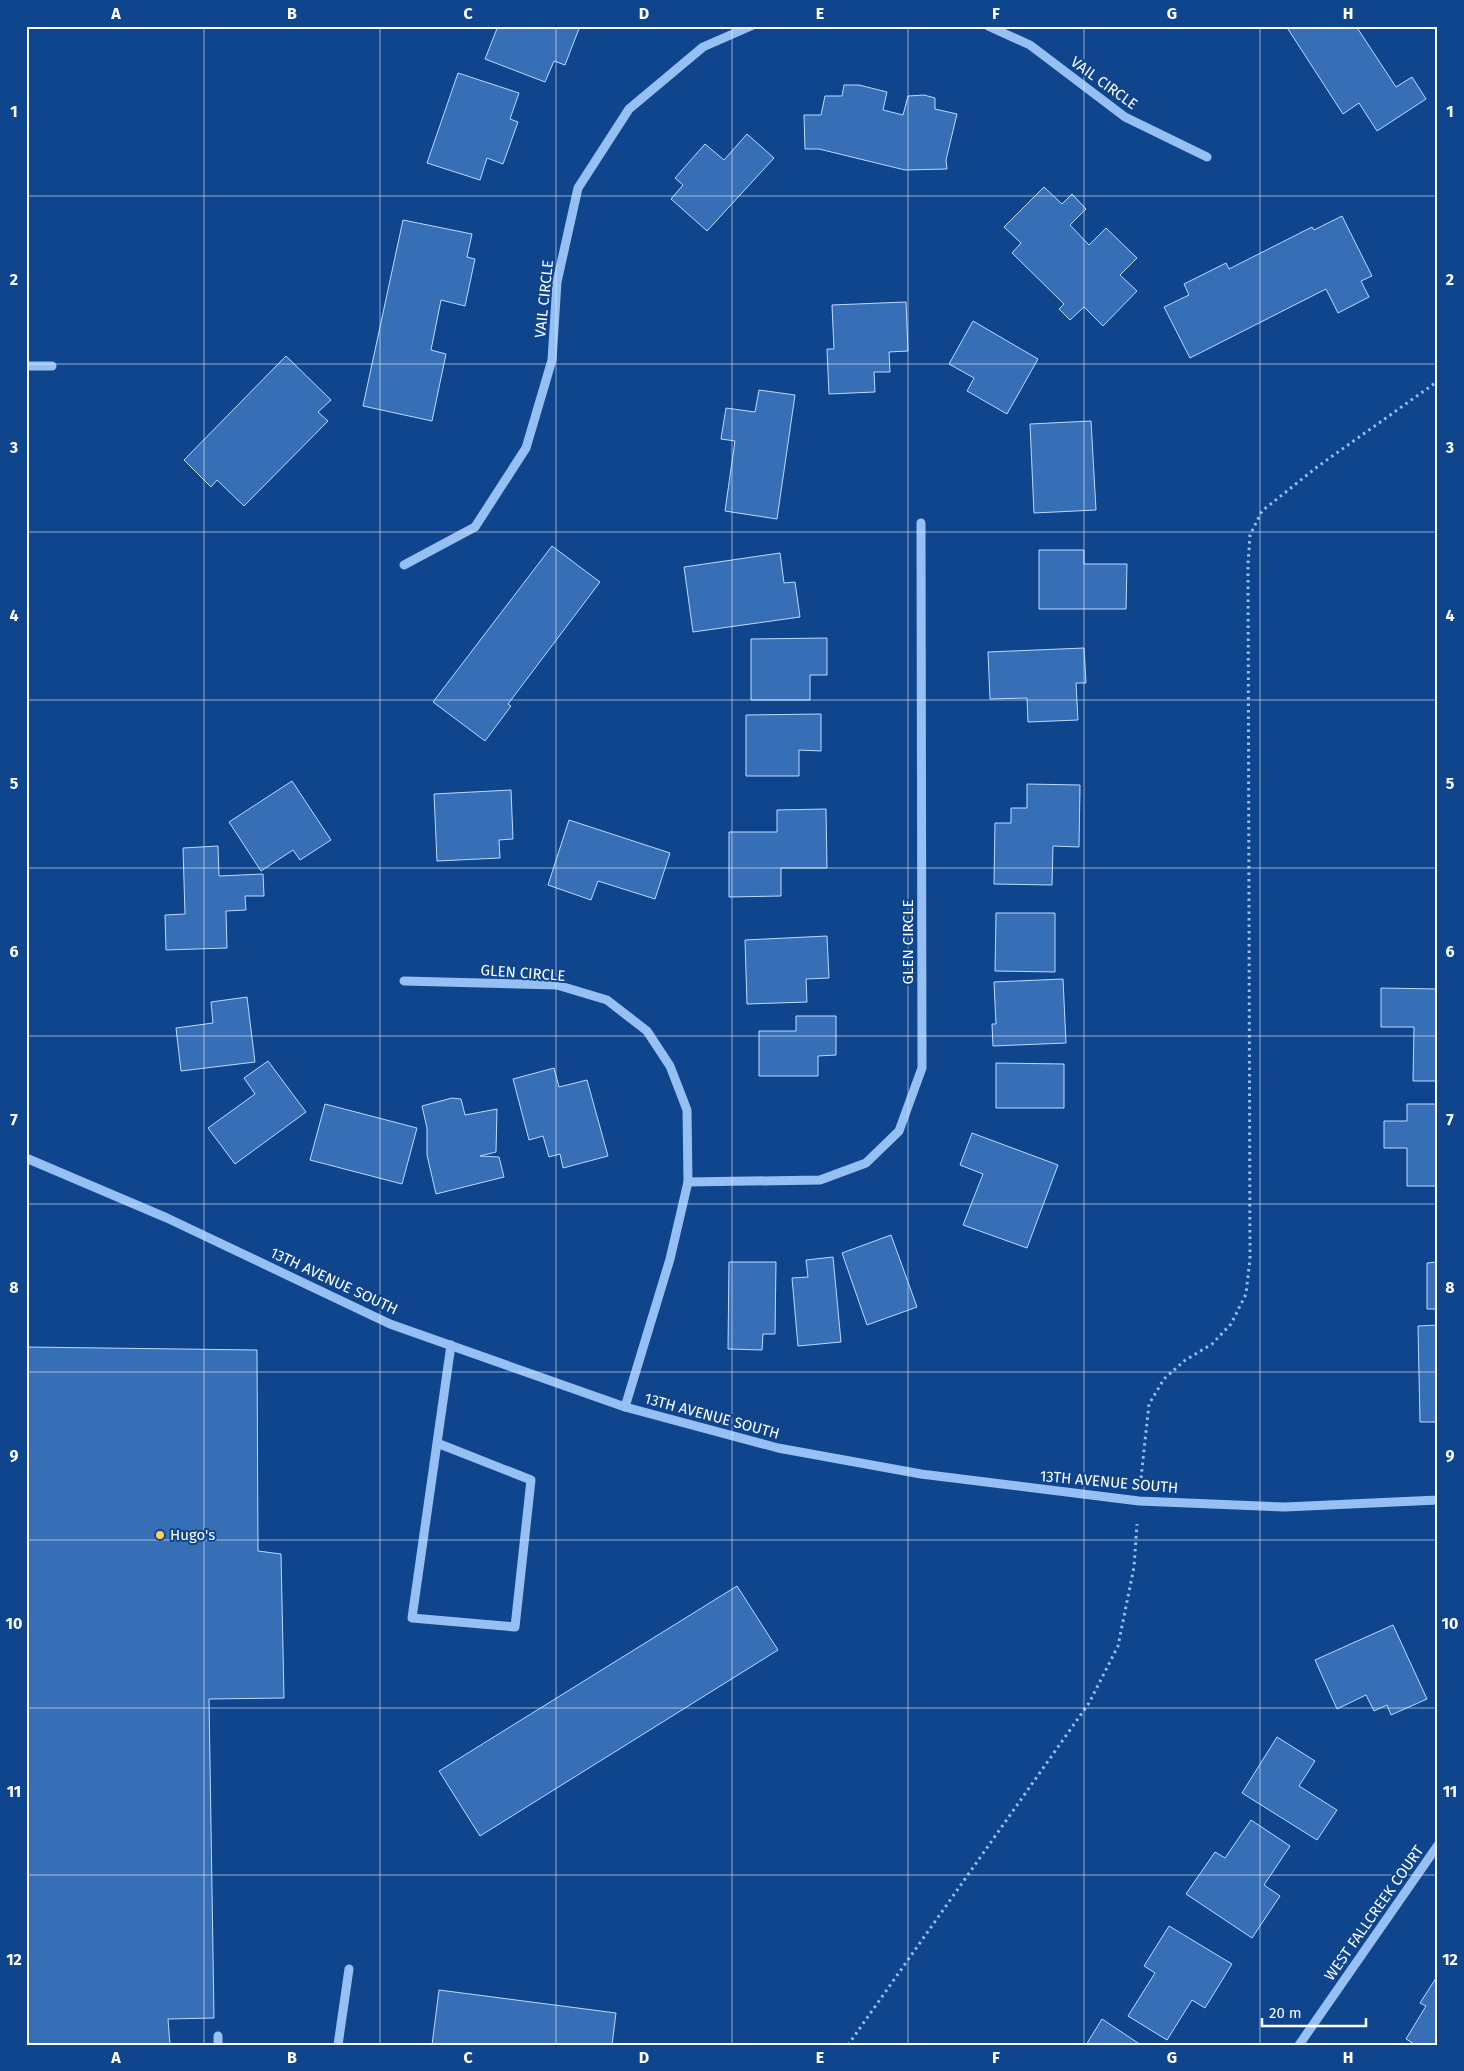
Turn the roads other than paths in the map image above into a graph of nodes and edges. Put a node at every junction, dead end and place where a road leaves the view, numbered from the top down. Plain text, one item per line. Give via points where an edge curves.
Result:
1 (750, 26) edge
2 (988, 26) edge
3 (1207, 157) dead end
4 (26, 366) edge
5 (52, 366) dead end
6 (921, 523) dead end
7 (404, 565) dead end
8 (404, 981) dead end
9 (26, 1158) edge
10 (688, 1182) junction
11 (451, 1345) junction
12 (625, 1407) junction
13 (437, 1443) junction
14 (1438, 1500) edge
15 (1438, 1845) edge
16 (349, 1969) dead end
17 (338, 2045) edge
18 (1299, 2045) edge

1 - 7 street, VAIL CIRCLE via 703,47 629,109 578,188 557,282 552,360 526,448 475,527
2 - 3 street, VAIL CIRCLE via 1030,45 1125,117
4 - 5 street
6 - 10 street, GLEN CIRCLE via 922,1068 899,1131 866,1162 820,1180
8 - 10 street, GLEN CIRCLE via 557,986 607,1000 646,1030 670,1066 687,1110
9 - 11 street, 13TH AVENUE SOUTH via 167,1218 390,1324
10 - 12 street, GLEN CIRCLE via 670,1259
11 - 12 street, 13TH AVENUE SOUTH
11 - 13 street
12 - 14 street, 13TH AVENUE SOUTH via 778,1448 921,1474 1139,1501 1285,1507
13 - 13 street via 412,1618 515,1627 531,1480
15 - 18 street, WEST FALLCREEK COURT
16 - 17 street

